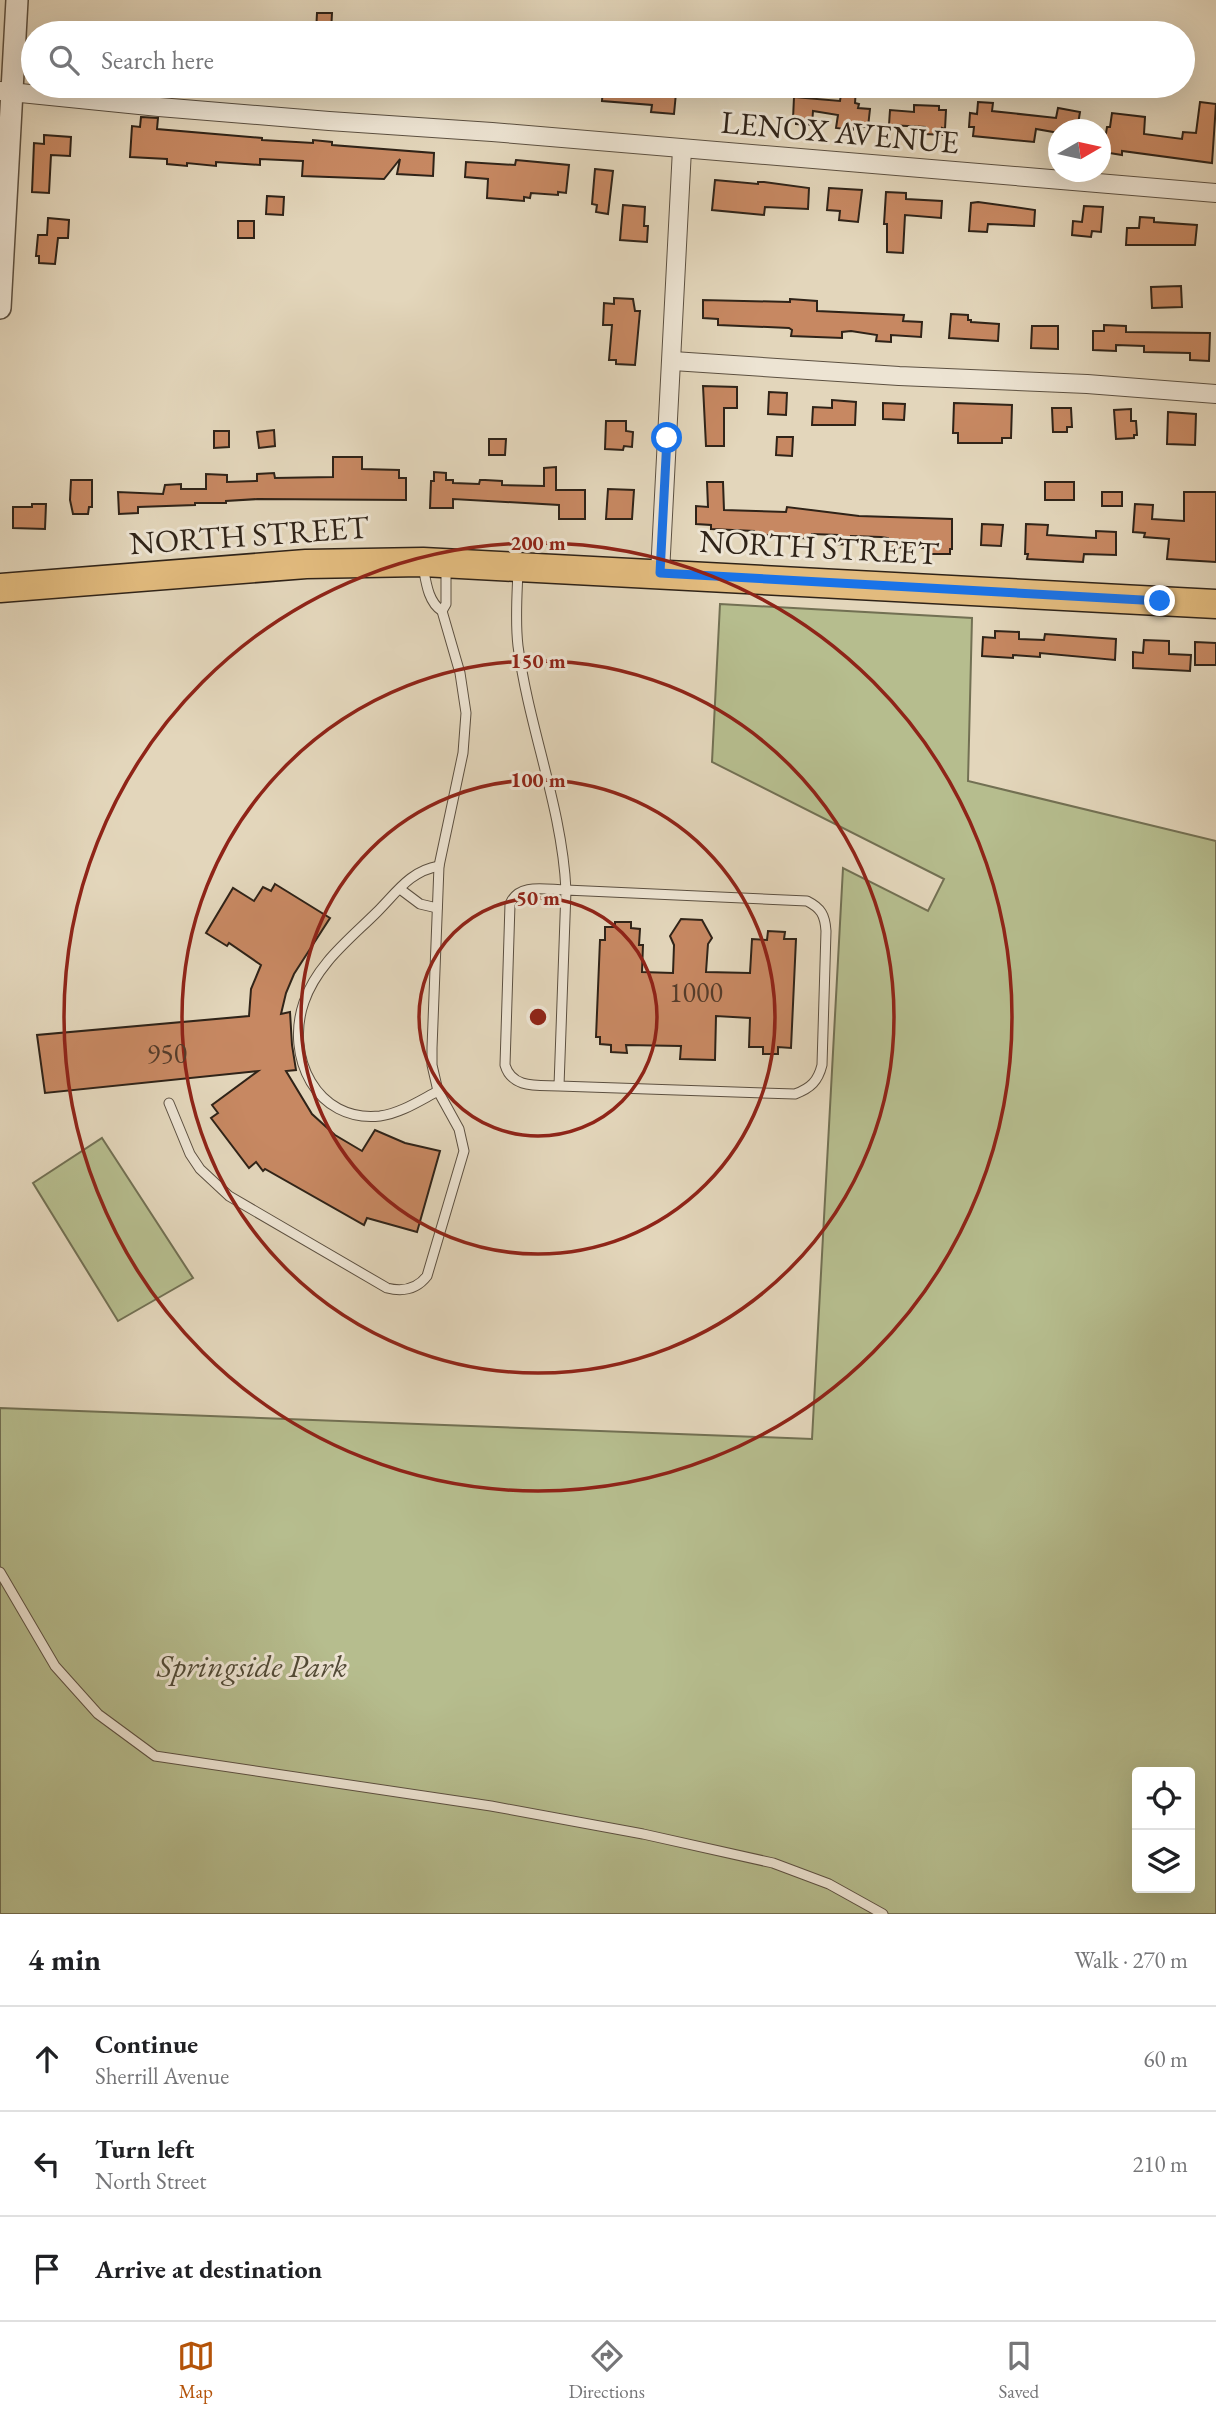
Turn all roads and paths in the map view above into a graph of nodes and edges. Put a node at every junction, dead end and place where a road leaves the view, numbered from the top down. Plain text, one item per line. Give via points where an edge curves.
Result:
1 (17, 0) edge
2 (6, 91) edge
3 (73, 98) edge
4 (682, 149) junction
5 (1216, 193) edge
6 (0, 309) edge
7 (673, 361) junction
8 (1216, 394) edge
9 (434, 562) junction
10 (519, 565) junction
11 (660, 573) junction
12 (0, 588) edge
13 (1216, 604) edge
14 (442, 611) junction
15 (439, 866) junction
16 (400, 889) junction
17 (566, 890) junction
18 (437, 908) junction
19 (559, 1086) junction
20 (438, 1091) junction
21 (169, 1102) dead end
22 (0, 1572) edge
23 (883, 1914) edge

1 - 2 street
2 - 6 street
3 - 4 street, LENOX AVENUE
4 - 5 street, LENOX AVENUE
4 - 7 street
7 - 8 street
7 - 11 street
9 - 10 main road, NORTH STREET
9 - 12 main road, NORTH STREET via 306,564
9 - 14 lane via 446,604
9 - 14 lane via 431,596
10 - 11 main road, NORTH STREET
10 - 17 lane via 516,621 521,668 551,788
11 - 13 main road, NORTH STREET
14 - 15 lane via 466,713 463,753
15 - 16 lane via 418,872
15 - 18 lane
16 - 18 lane via 420,904
16 - 20 lane via 322,967 311,984 300,1018 303,1066 327,1102 357,1116 392,1114
17 - 19 lane
17 - 19 lane via 526,890 513,896 503,1058 507,1074 520,1084
17 - 19 lane via 807,901 816,906 823,913 826,931 822,1051 820,1076 807,1090 795,1094
18 - 20 lane via 432,1065
20 - 21 lane via 463,1140 462,1162 431,1268 421,1283 398,1291 229,1196 190,1154
22 - 23 lane via 55,1667 98,1714 155,1756 491,1806 643,1834 774,1863 830,1884

